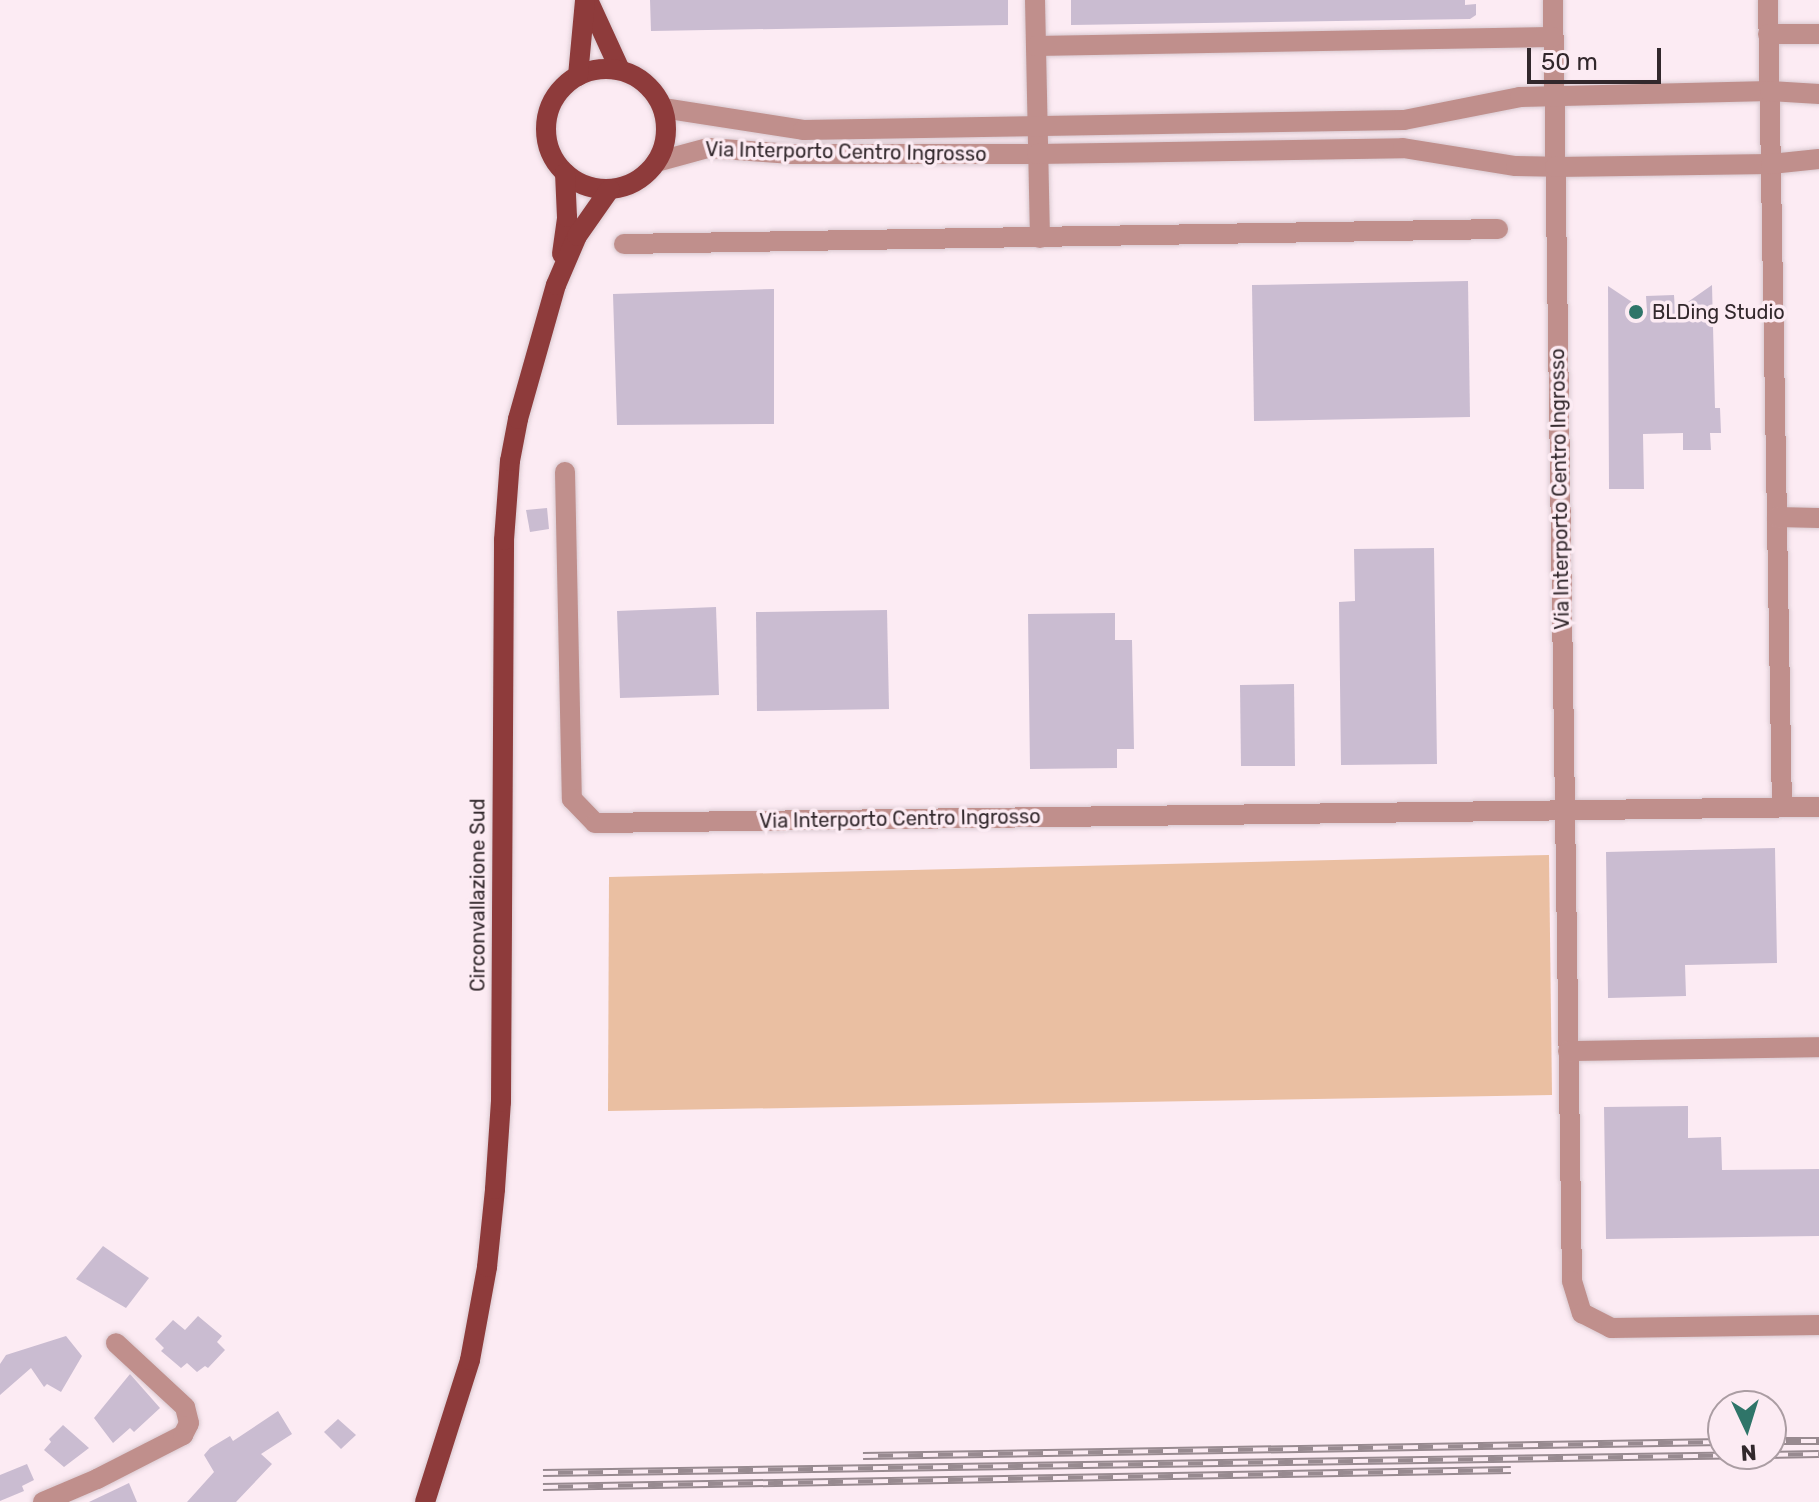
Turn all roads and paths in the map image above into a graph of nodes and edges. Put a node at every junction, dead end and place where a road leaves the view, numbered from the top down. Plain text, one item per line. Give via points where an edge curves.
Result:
1 (586, 0) edge
2 (1035, 0) edge
3 (1553, 0) edge
4 (1768, 0) edge
5 (1768, 34) junction
6 (1819, 34) edge
7 (1553, 37) junction
8 (1036, 46) junction
9 (620, 70) junction
10 (578, 76) junction
11 (1770, 91) junction
12 (1819, 94) edge
13 (1554, 95) junction
14 (663, 108) junction
15 (1036, 126) junction
16 (1037, 154) junction
17 (1819, 159) edge
18 (656, 162) junction
19 (1771, 164) junction
20 (1555, 167) junction
21 (565, 173) junction
22 (610, 189) junction
23 (1498, 229) dead end
24 (1040, 238) junction
25 (624, 244) dead end
26 (556, 285) junction
27 (565, 472) dead end
28 (1777, 517) junction
29 (1819, 518) edge
30 (1782, 807) junction
31 (1819, 807) edge
32 (1565, 811) junction
33 (1819, 1047) edge
34 (1568, 1051) junction
35 (1819, 1325) edge
36 (116, 1343) dead end
37 (43, 1502) edge
38 (425, 1502) edge

1 - 9 main road
1 - 10 main road
2 - 8 street
3 - 7 street, Via Interporto Centro Ingrosso
4 - 5 street
5 - 6 street
5 - 11 street
7 - 8 street
7 - 13 street, Via Interporto Centro Ingrosso
8 - 15 street
9 - 10 main road
9 - 14 main road via 646,84
10 - 21 main road via 554,98 548,113 548,146
11 - 12 street, Via Interporto Centro Ingrosso
11 - 13 street, Via Interporto Centro Ingrosso
11 - 19 street
13 - 15 street, Via Interporto Centro Ingrosso via 1404,120
13 - 20 street, Via Interporto Centro Ingrosso
14 - 15 street, Via Interporto Centro Ingrosso via 803,130
14 - 18 main road via 666,136
15 - 16 street
16 - 18 street, Via Interporto Centro Ingrosso via 792,154 708,148
16 - 20 street, Via Interporto Centro Ingrosso via 1403,148
16 - 24 street
17 - 19 street, Via Interporto Centro Ingrosso
18 - 22 main road via 636,181
19 - 20 street, Via Interporto Centro Ingrosso
19 - 28 street
20 - 32 street, Via Interporto Centro Ingrosso
21 - 22 main road
21 - 26 main road via 567,217
22 - 26 main road via 577,236
23 - 24 street
24 - 25 street
26 - 38 main road, Circonvallazione Sud via 518,419 506,496 501,1102 487,1267 470,1360
27 - 32 street, Via Interporto Centro Ingrosso via 572,799 595,823
28 - 29 street
28 - 30 street
30 - 31 street, Via Interporto Centro Ingrosso
30 - 32 street, Via Interporto Centro Ingrosso
32 - 34 street, Via Interporto Centro Ingrosso
33 - 34 street
34 - 35 street, Via Interporto Centro Ingrosso via 1572,1281 1582,1313 1611,1328
36 - 37 street via 185,1407 189,1423 183,1435

